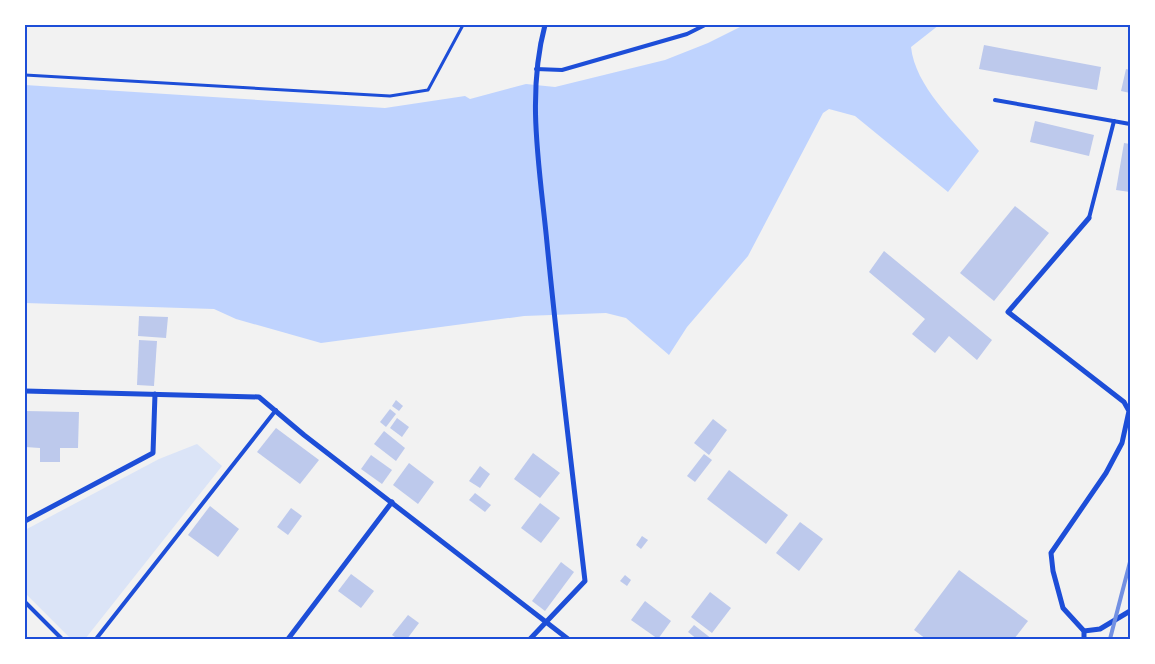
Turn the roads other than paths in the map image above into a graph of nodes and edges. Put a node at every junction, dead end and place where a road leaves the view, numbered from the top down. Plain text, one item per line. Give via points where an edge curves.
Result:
1 (545, 25) edge
2 (705, 25) edge
3 (536, 69) junction
4 (995, 100) dead end
5 (1114, 121) junction
6 (1130, 124) edge
7 (1089, 218) joint
8 (25, 391) edge
9 (155, 394) junction
10 (276, 410) junction
11 (392, 502) junction
12 (25, 521) edge
13 (25, 602) edge
14 (1130, 611) edge
15 (546, 623) junction
16 (1084, 631) junction
17 (62, 639) edge
18 (96, 639) edge
19 (288, 639) edge
20 (530, 639) edge
21 (568, 639) edge
22 (1084, 639) edge

1 - 3 street
2 - 3 lane via 687,34 562,70
3 - 15 street via 535,120 584,581
4 - 5 lane
5 - 6 lane
5 - 7 lane
7 - 16 street via 1008,312 1124,402 1130,411 1122,443 1106,473 1051,553 1063,608
8 - 9 street
9 - 10 street via 259,397
9 - 12 street via 153,453
10 - 11 street
10 - 18 lane
11 - 15 street
11 - 19 street
13 - 17 lane
14 - 16 street via 1100,629
15 - 20 street
15 - 21 street
16 - 22 street

